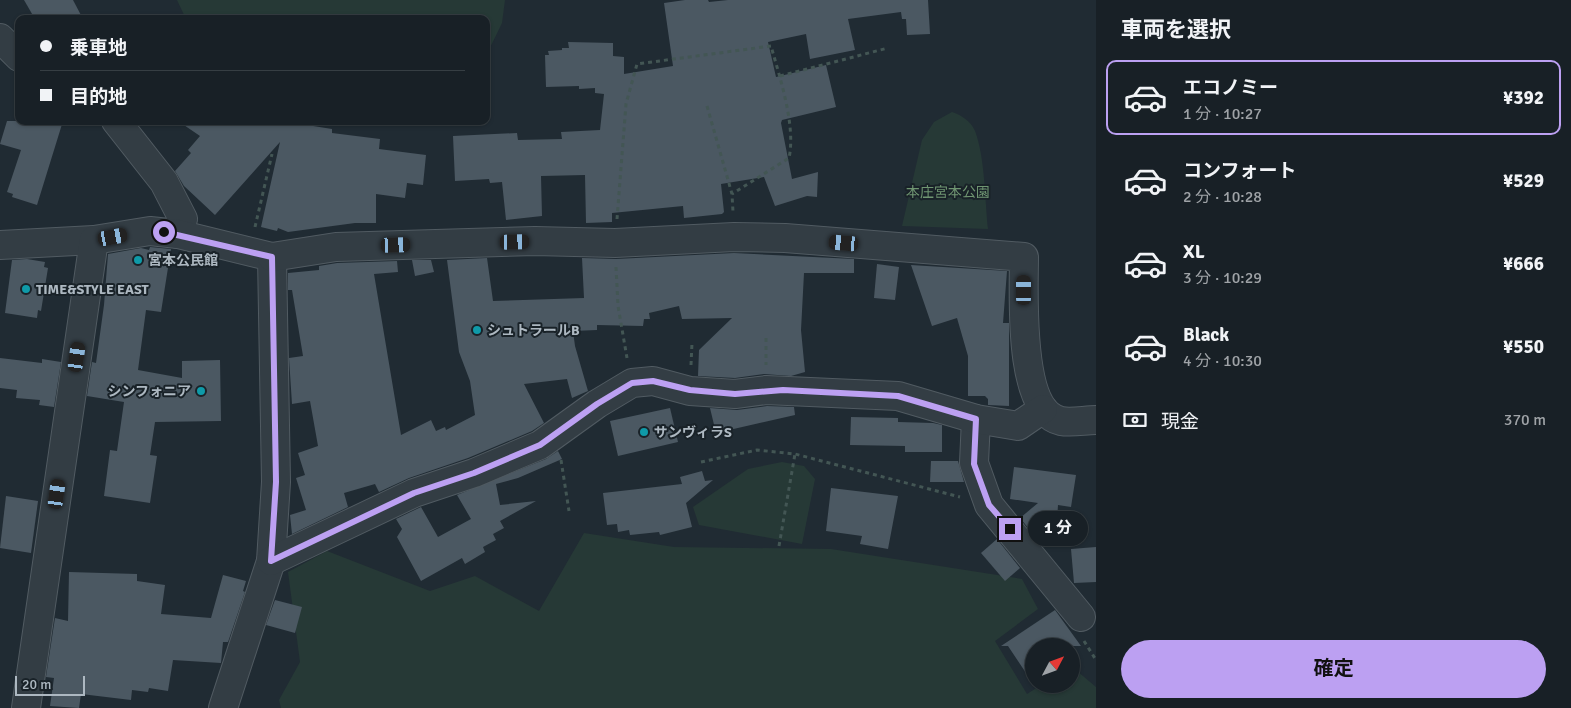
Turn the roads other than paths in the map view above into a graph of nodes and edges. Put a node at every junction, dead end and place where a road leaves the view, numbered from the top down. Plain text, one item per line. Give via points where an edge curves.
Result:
1 (0, 38) edge
2 (15, 53) edge
3 (119, 125) edge
4 (178, 234) junction
5 (94, 240) junction
6 (0, 245) edge
7 (260, 254) junction
8 (1043, 409) junction
9 (976, 419) junction
10 (1096, 420) edge
11 (271, 561) junction
12 (1081, 617) dead end
13 (26, 708) edge
14 (223, 708) edge

1 - 2 street
3 - 4 street via 164,182 183,219
4 - 5 street via 150,231
4 - 7 street
5 - 6 street
5 - 13 street
7 - 8 street via 336,247 535,241 615,244 734,237 785,238 1024,257 1024,340 1031,380
7 - 11 street via 276,482
8 - 9 street via 1018,426
8 - 10 street via 1060,421
9 - 11 street via 898,396 783,390 735,394 690,390 653,381 632,383 540,445 474,473 414,493
9 - 12 street via 974,464 989,505
11 - 14 street

